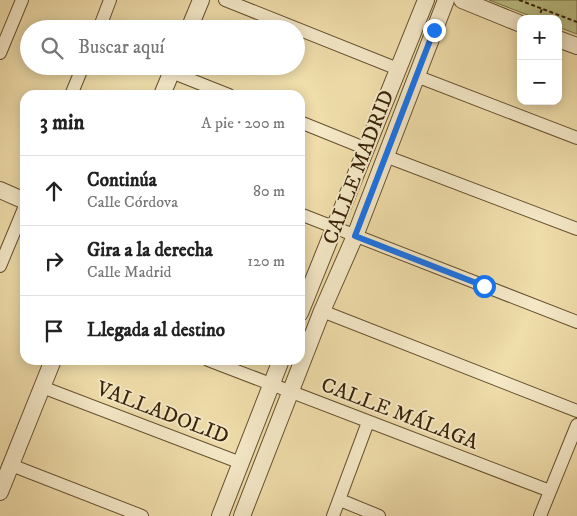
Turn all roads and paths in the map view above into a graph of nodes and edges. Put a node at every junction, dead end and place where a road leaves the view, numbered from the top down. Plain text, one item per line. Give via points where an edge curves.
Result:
1 (22, 0) edge
2 (110, 0) edge
3 (201, 0) edge
4 (225, 0) edge
5 (426, 0) edge
6 (446, 0) edge
7 (462, 0) edge
8 (519, 0) edge
9 (542, 9) junction
10 (540, 15) edge
11 (102, 20) edge
12 (193, 20) edge
13 (275, 20) edge
14 (517, 22) edge
15 (577, 22) edge
16 (305, 32) edge
17 (562, 40) edge
18 (577, 46) edge
19 (0, 53) edge
20 (398, 69) junction
21 (79, 75) edge
22 (170, 75) edge
23 (185, 75) edge
24 (416, 76) junction
25 (73, 90) edge
26 (164, 90) edge
27 (219, 90) edge
28 (305, 124) edge
29 (577, 138) edge
30 (367, 149) junction
31 (385, 156) junction
32 (0, 190) edge
33 (20, 199) edge
34 (305, 216) edge
35 (20, 218) edge
36 (335, 228) junction
37 (577, 229) edge
38 (355, 236) junction
39 (0, 266) edge
40 (305, 298) edge
41 (322, 311) junction
42 (577, 322) edge
43 (305, 355) edge
44 (51, 365) edge
45 (221, 365) edge
46 (280, 365) edge
47 (301, 365) edge
48 (272, 385) junction
49 (42, 387) junction
50 (291, 392) junction
51 (577, 411) edge
52 (368, 422) junction
53 (577, 425) edge
54 (241, 463) junction
55 (11, 465) junction
56 (1, 486) edge
57 (550, 491) junction
58 (340, 500) junction
59 (125, 513) edge
60 (142, 516) edge
61 (220, 516) edge
62 (242, 516) edge
63 (333, 516) edge
64 (379, 516) edge
65 (540, 516) edge

1 - 19 street
2 - 11 street
3 - 12 street
4 - 13 street
5 - 20 street, CALLE MADRID
6 - 24 street, CALLE MADRID
7 - 14 street
8 - 9 path
9 - 10 path
9 - 15 path
16 - 20 street
17 - 18 street
20 - 30 street, CALLE MADRID
21 - 25 street
22 - 26 street
23 - 27 street
24 - 29 street
24 - 31 street, CALLE MADRID
28 - 30 street
30 - 36 street, CALLE MADRID
31 - 37 street
31 - 38 street, CALLE MADRID
32 - 33 street
34 - 36 street
35 - 39 street
36 - 38 street
36 - 40 street, CALLE MADRID
38 - 41 street, CALLE MADRID
38 - 42 street
41 - 43 street, CALLE MADRID
41 - 51 street
44 - 49 street
45 - 48 street, CALLE MÁLAGA
46 - 48 street
47 - 50 street, CALLE MADRID
48 - 50 street, CALLE MÁLAGA
48 - 54 street
49 - 54 street, VALLADOLID
49 - 55 street
50 - 52 street, CALLE MÁLAGA
50 - 62 street, CALLE MADRID
52 - 57 street, CALLE MÁLAGA
52 - 58 street
53 - 57 street
54 - 61 street
55 - 56 street
55 - 59 street
57 - 65 street
58 - 63 street
58 - 64 street
59 - 60 street

